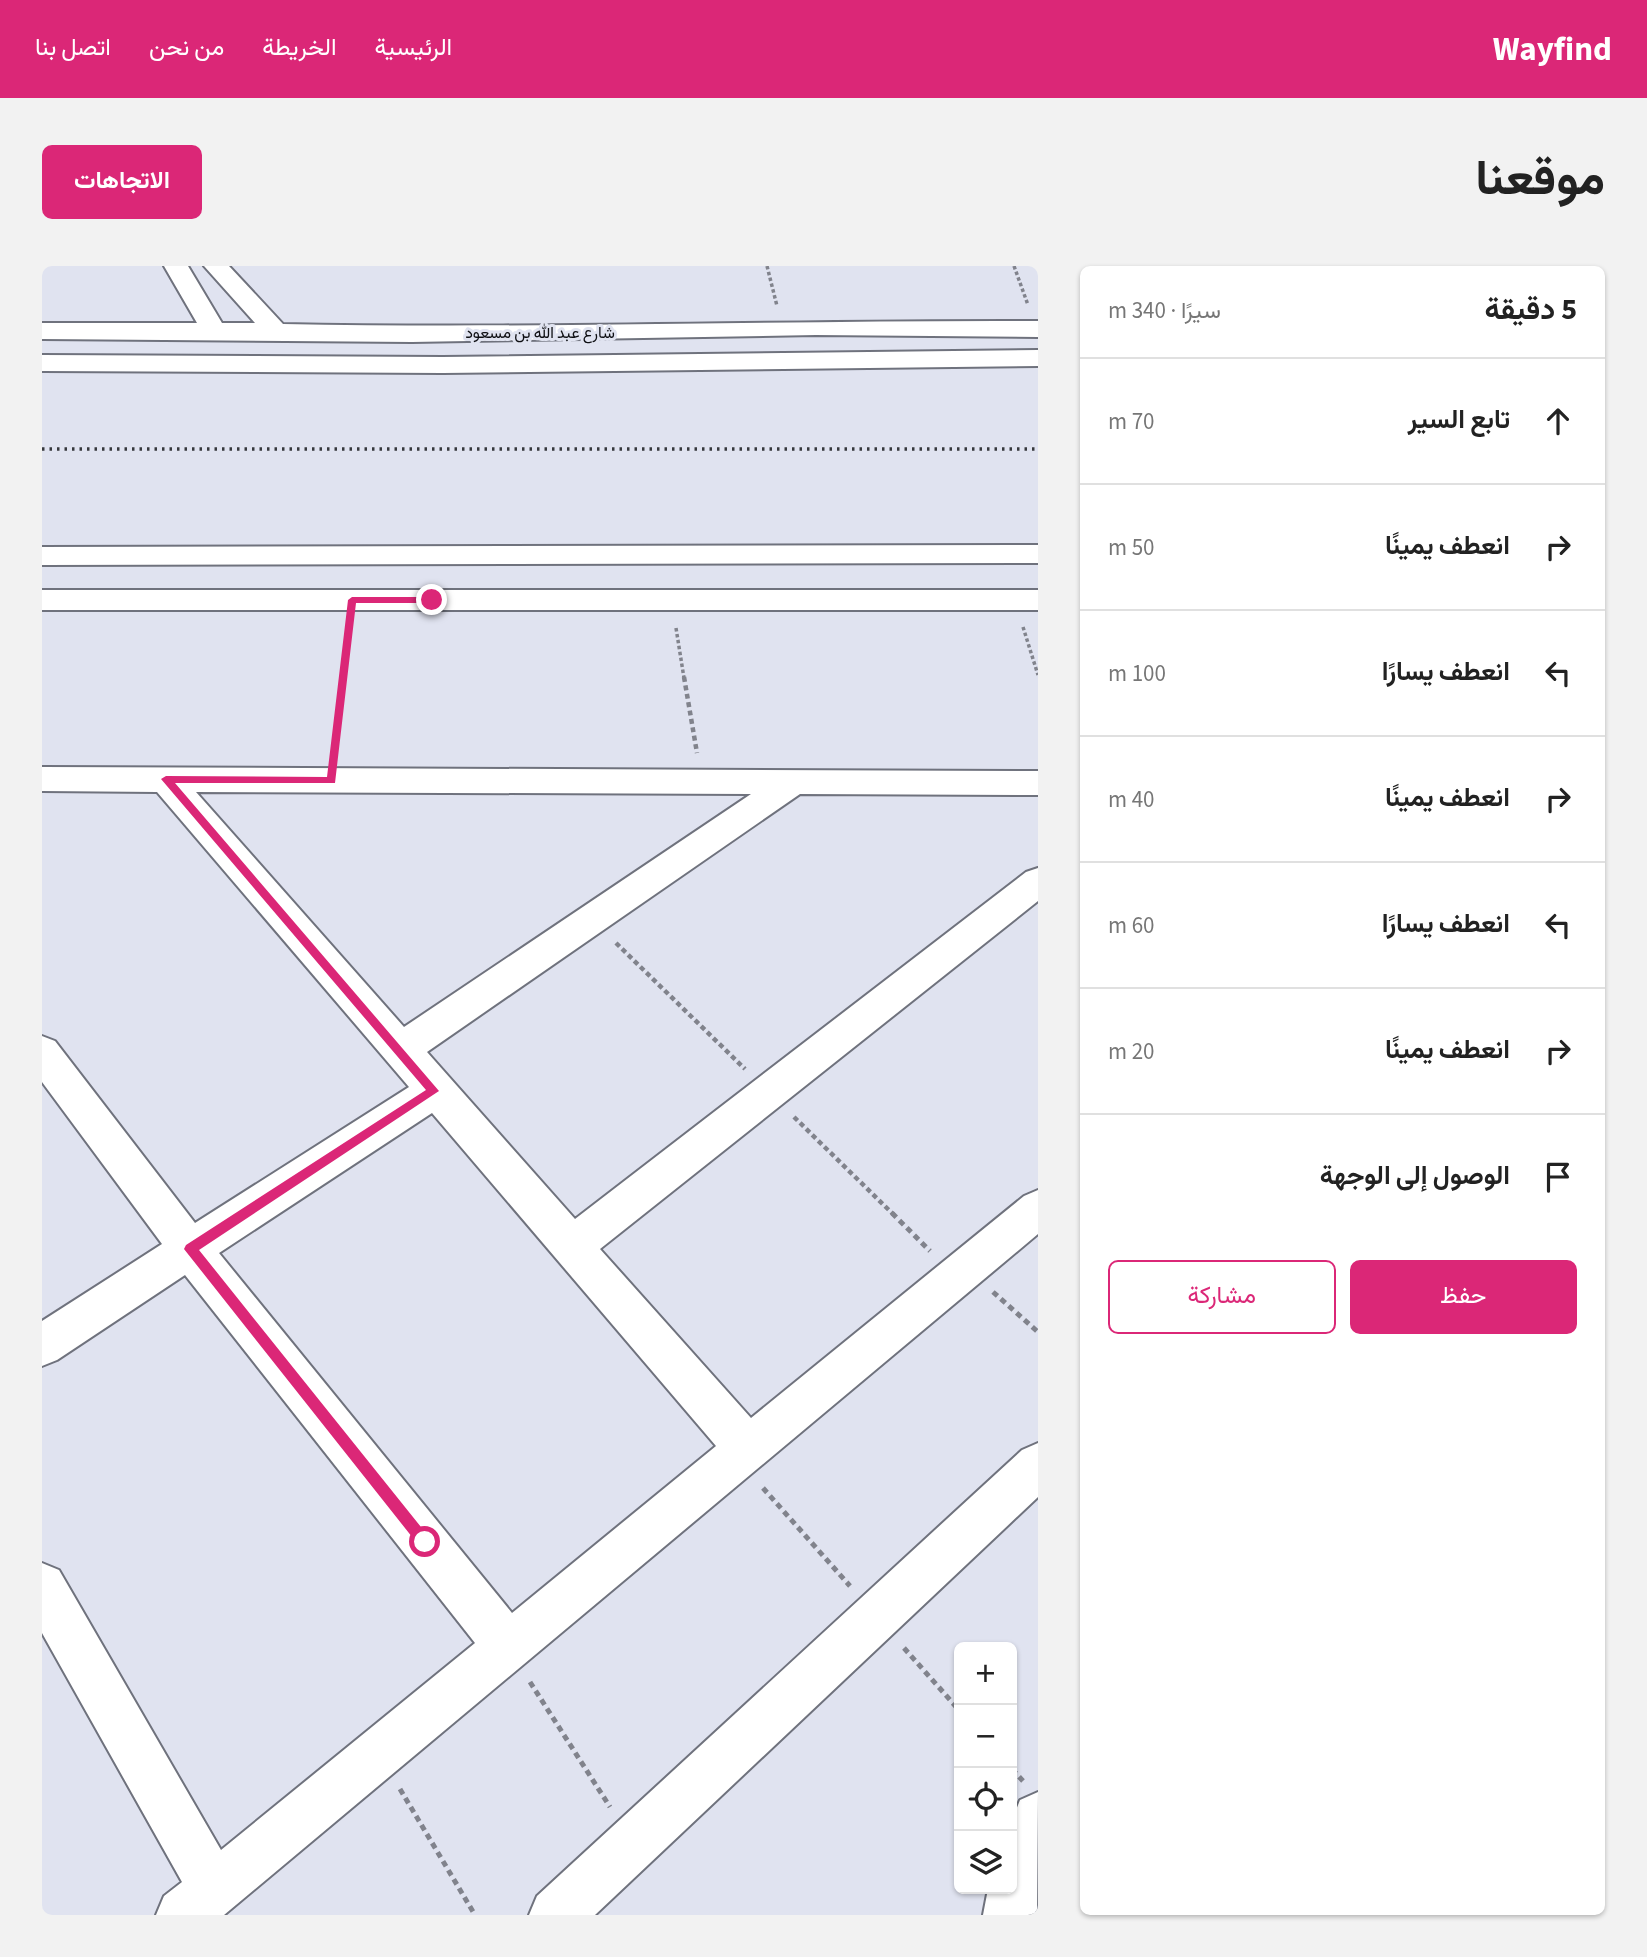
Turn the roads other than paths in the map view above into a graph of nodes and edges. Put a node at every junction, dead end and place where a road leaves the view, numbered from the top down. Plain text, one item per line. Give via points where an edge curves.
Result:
1 (176, 266) edge
2 (216, 266) edge
3 (1037, 329) edge
4 (42, 331) edge
5 (214, 331) junction
6 (275, 331) junction
7 (596, 333) junction
8 (1038, 358) edge
9 (42, 363) edge
10 (601, 364) junction
11 (1038, 554) edge
12 (42, 556) edge
13 (42, 600) edge
14 (1026, 600) edge
15 (42, 779) edge
16 (166, 779) junction
17 (794, 782) junction
18 (1038, 783) edge
19 (1038, 882) edge
20 (400, 1051) junction
21 (42, 1052) edge
22 (434, 1091) junction
23 (1038, 1209) edge
24 (571, 1247) junction
25 (190, 1249) junction
26 (42, 1345) edge
27 (748, 1449) junction
28 (1038, 1466) edge
29 (42, 1587) edge
30 (508, 1647) junction
31 (1038, 1818) edge
32 (199, 1902) edge
33 (556, 1915) edge
34 (1010, 1915) edge

1 - 5 street
2 - 6 street
3 - 7 street, شارع عبد الله بن مسعود
4 - 5 street, شارع عبد الله بن مسعود
5 - 6 street, شارع عبد الله بن مسعود
6 - 7 street, شارع عبد الله بن مسعود
7 - 10 street
8 - 10 street, شارع عبد الله بن مسعود
9 - 10 street, شارع عبد الله بن مسعود
11 - 12 street
13 - 14 street
15 - 16 street
16 - 17 street
16 - 20 street
17 - 18 street
17 - 20 street
19 - 24 street
20 - 22 street
21 - 25 street
22 - 24 street
22 - 25 street
23 - 27 street
24 - 27 street
25 - 26 street
25 - 30 street
27 - 30 street
28 - 33 street
29 - 32 street
30 - 32 street
31 - 34 street via 1015,1885

